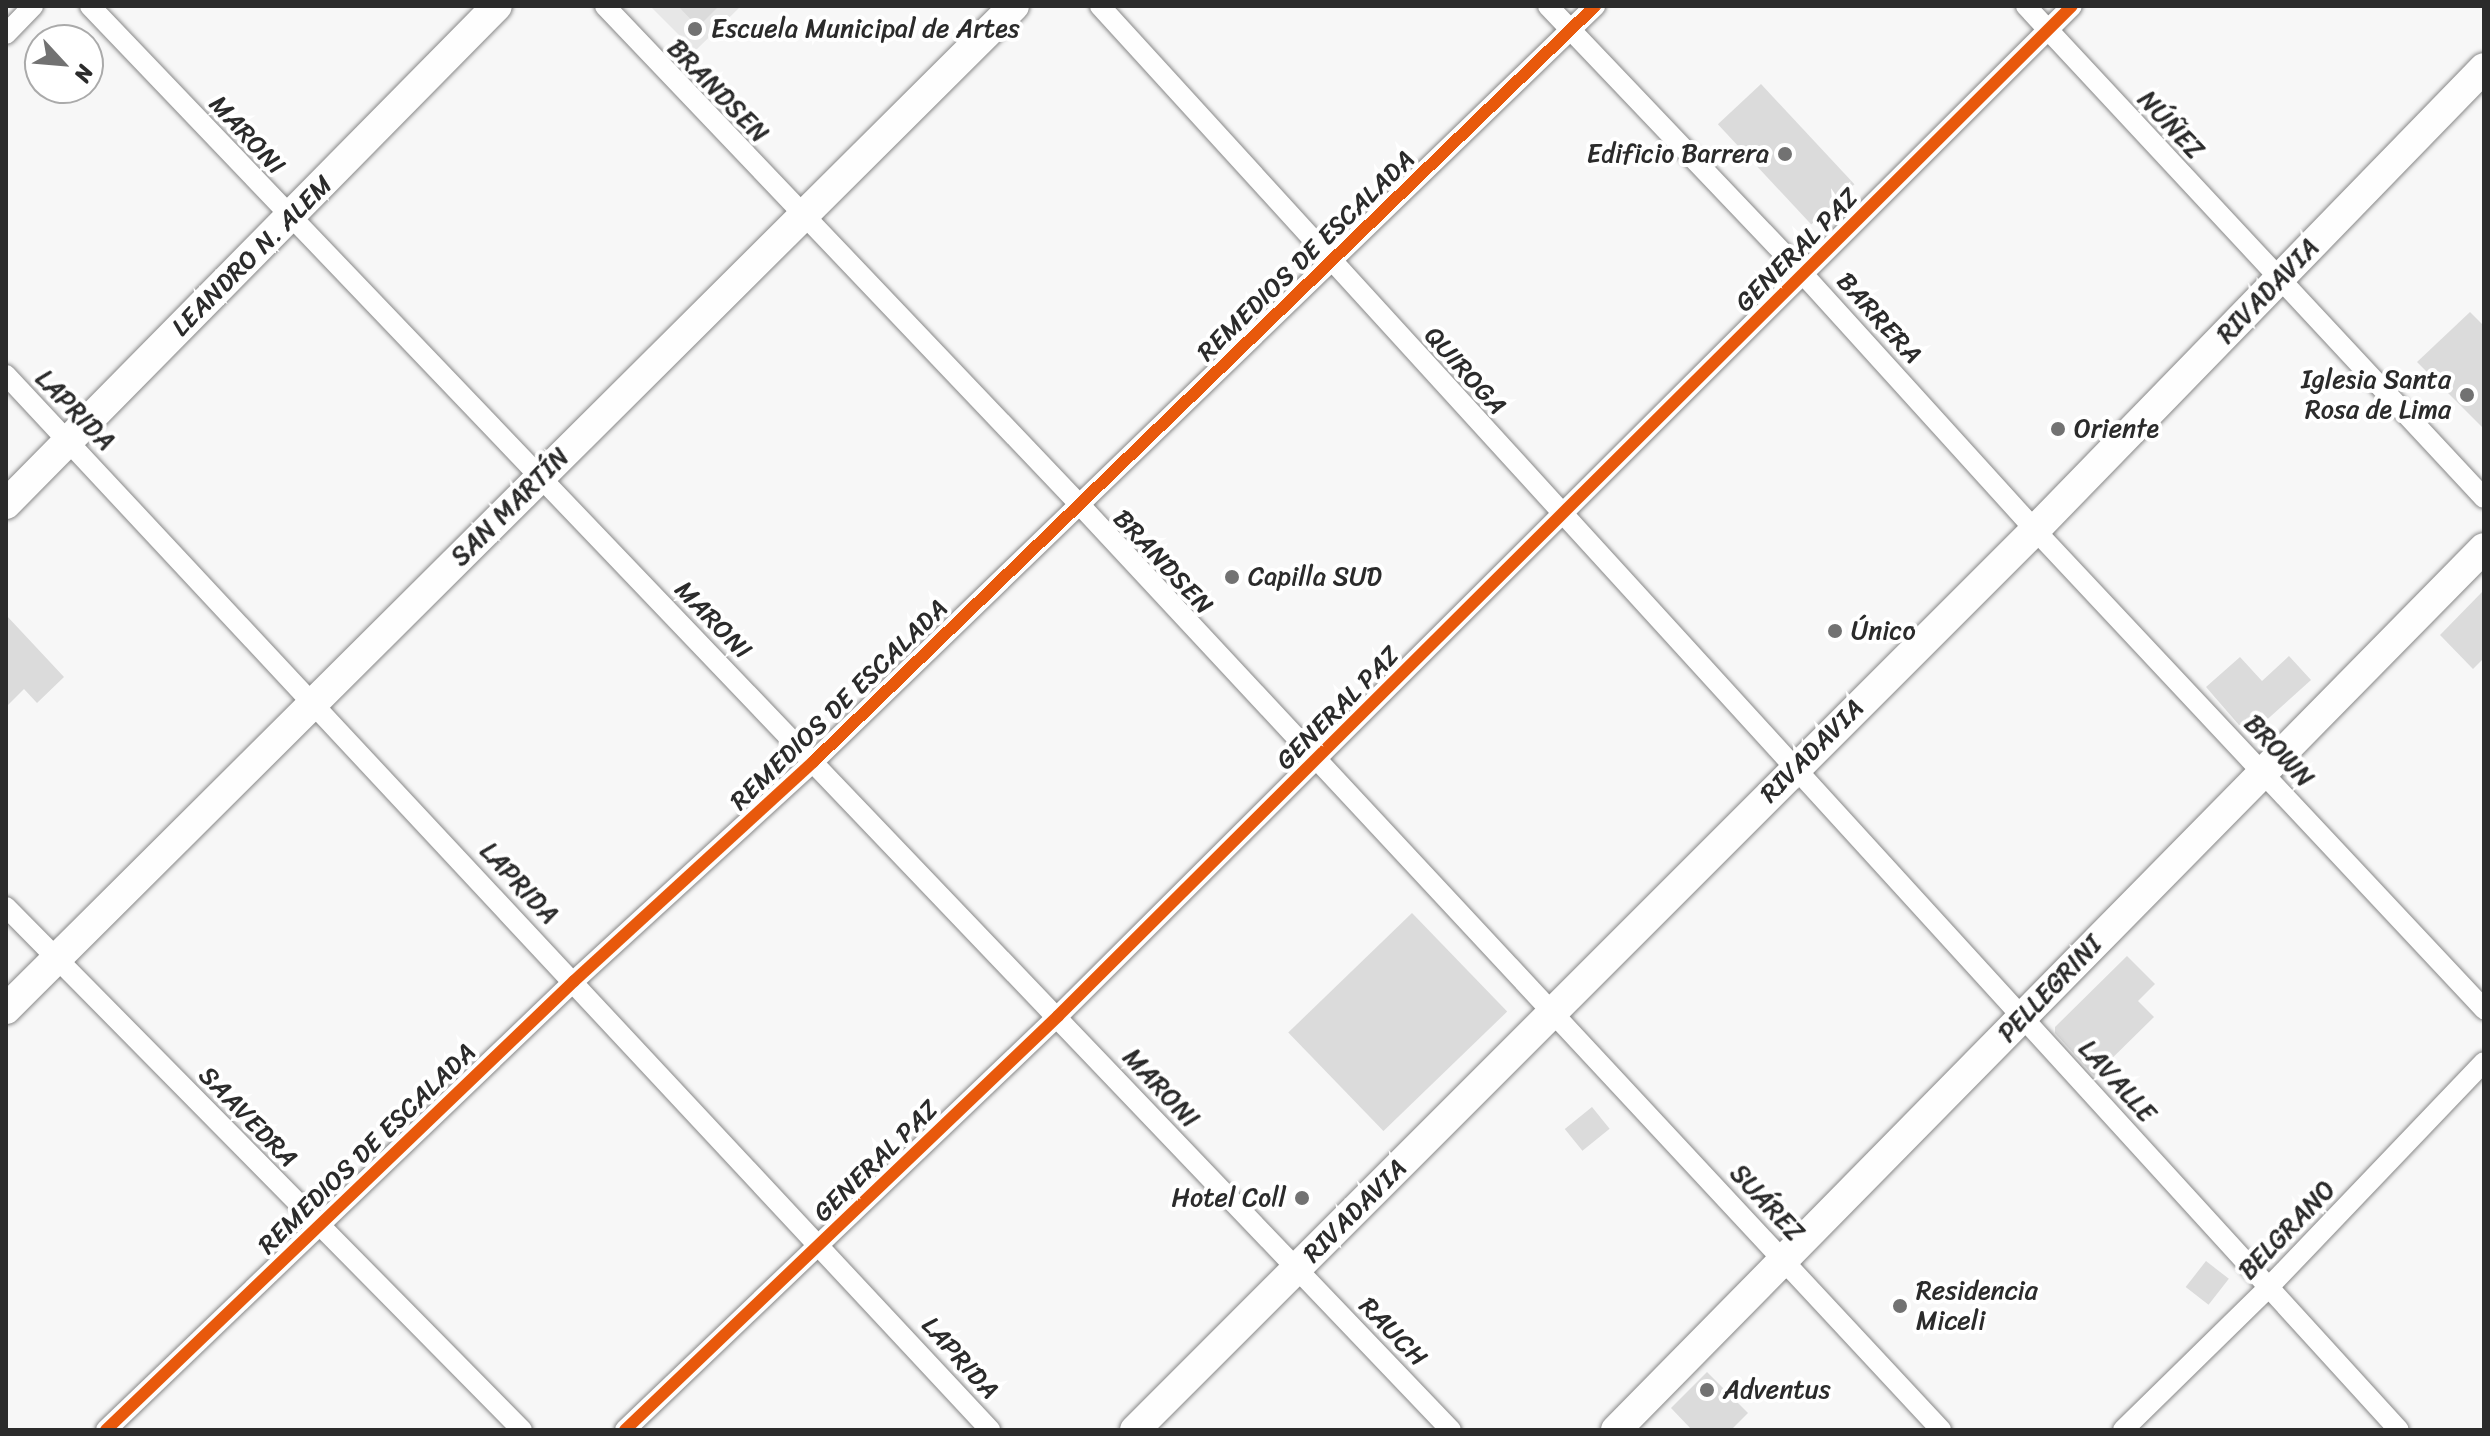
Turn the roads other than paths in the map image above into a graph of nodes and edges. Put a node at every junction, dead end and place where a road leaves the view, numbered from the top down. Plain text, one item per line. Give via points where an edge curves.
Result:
1 (33, 6) edge
2 (90, 6) edge
3 (497, 6) edge
4 (605, 6) edge
5 (1014, 6) edge
6 (1100, 6) edge
7 (1548, 6) edge
8 (1595, 6) edge
9 (2026, 6) edge
10 (2072, 6) edge
11 (1572, 31) junction
12 (2049, 31) junction
13 (6, 34) edge
14 (2484, 68) edge
15 (807, 217) junction
16 (290, 219) junction
17 (1331, 262) junction
18 (1803, 274) junction
19 (2279, 280) junction
20 (6, 375) edge
21 (69, 441) junction
22 (540, 477) junction
23 (2484, 498) edge
24 (6, 504) edge
25 (1080, 505) junction
26 (1562, 516) junction
27 (2035, 530) junction
28 (2484, 548) edge
29 (315, 701) junction
30 (1317, 760) junction
31 (813, 762) junction
32 (1793, 770) junction
33 (2262, 771) junction
34 (6, 907) edge
35 (57, 959) junction
36 (574, 981) junction
37 (6, 1009) edge
38 (2484, 1009) edge
39 (1554, 1012) junction
40 (1058, 1016) junction
41 (2024, 1017) junction
42 (2484, 1062) edge
43 (319, 1226) junction
44 (821, 1245) junction
45 (1784, 1258) junction
46 (1297, 1270) junction
47 (2269, 1287) junction
48 (106, 1430) edge
49 (522, 1430) edge
50 (625, 1430) edge
51 (990, 1430) edge
52 (1135, 1430) edge
53 (1451, 1430) edge
54 (1616, 1430) edge
55 (1941, 1430) edge
56 (2123, 1430) edge
57 (2399, 1430) edge

1 - 13 street
2 - 16 street, MARONI
3 - 16 main road, LEANDRO N. ALEM
4 - 15 street, BRANDSEN
5 - 15 main road, SAN MARTÍN
6 - 17 street, QUIROGA
7 - 11 street, BARRERA
8 - 11 street, REMEDIOS DE ESCALADA
9 - 12 street, NÚÑEZ
10 - 12 street, GENERAL PAZ
11 - 17 street, REMEDIOS DE ESCALADA
11 - 18 street, BARRERA
12 - 18 street, GENERAL PAZ
12 - 19 street, NÚÑEZ
14 - 19 main road, RIVADAVIA
15 - 22 main road, SAN MARTÍN
15 - 25 street, BRANDSEN
16 - 21 main road, LEANDRO N. ALEM
16 - 22 street, MARONI
17 - 25 street, REMEDIOS DE ESCALADA
17 - 26 street, QUIROGA
18 - 26 street, GENERAL PAZ
18 - 27 street, BARRERA
19 - 23 street, NÚÑEZ
19 - 27 main road, RIVADAVIA
20 - 21 street, LAPRIDA
21 - 24 main road, LEANDRO N. ALEM
21 - 29 street, LAPRIDA
22 - 29 main road, SAN MARTÍN
22 - 31 street, MARONI
25 - 30 street, BRANDSEN
25 - 31 street, REMEDIOS DE ESCALADA
26 - 30 street, GENERAL PAZ
26 - 32 street, QUIROGA
27 - 32 main road, RIVADAVIA
27 - 33 street, BROWN
28 - 33 main road, PELLEGRINI
29 - 35 main road, SAN MARTÍN
29 - 36 street, LAPRIDA
30 - 39 street, BRANDSEN
30 - 40 street, GENERAL PAZ
31 - 36 street, REMEDIOS DE ESCALADA
31 - 40 street, MARONI
32 - 39 main road, RIVADAVIA
32 - 41 street, LAVALLE
33 - 38 street, BROWN
33 - 41 main road, PELLEGRINI
34 - 35 street, SAAVEDRA
35 - 37 main road, SAN MARTÍN
35 - 43 street, SAAVEDRA
36 - 43 street, REMEDIOS DE ESCALADA
36 - 44 street, LAPRIDA
39 - 45 street, SUÁREZ
39 - 46 main road, RIVADAVIA
40 - 44 street, GENERAL PAZ
40 - 46 street, MARONI
41 - 45 main road, PELLEGRINI
41 - 47 street, LAVALLE
42 - 47 street, BELGRANO
43 - 48 street, REMEDIOS DE ESCALADA
43 - 49 street, SAAVEDRA
44 - 50 street, GENERAL PAZ
44 - 51 street, LAPRIDA
45 - 54 main road, PELLEGRINI
45 - 55 street, SUÁREZ
46 - 52 main road, RIVADAVIA
46 - 53 street, RAUCH
47 - 56 street, BELGRANO
47 - 57 street, LAVALLE

